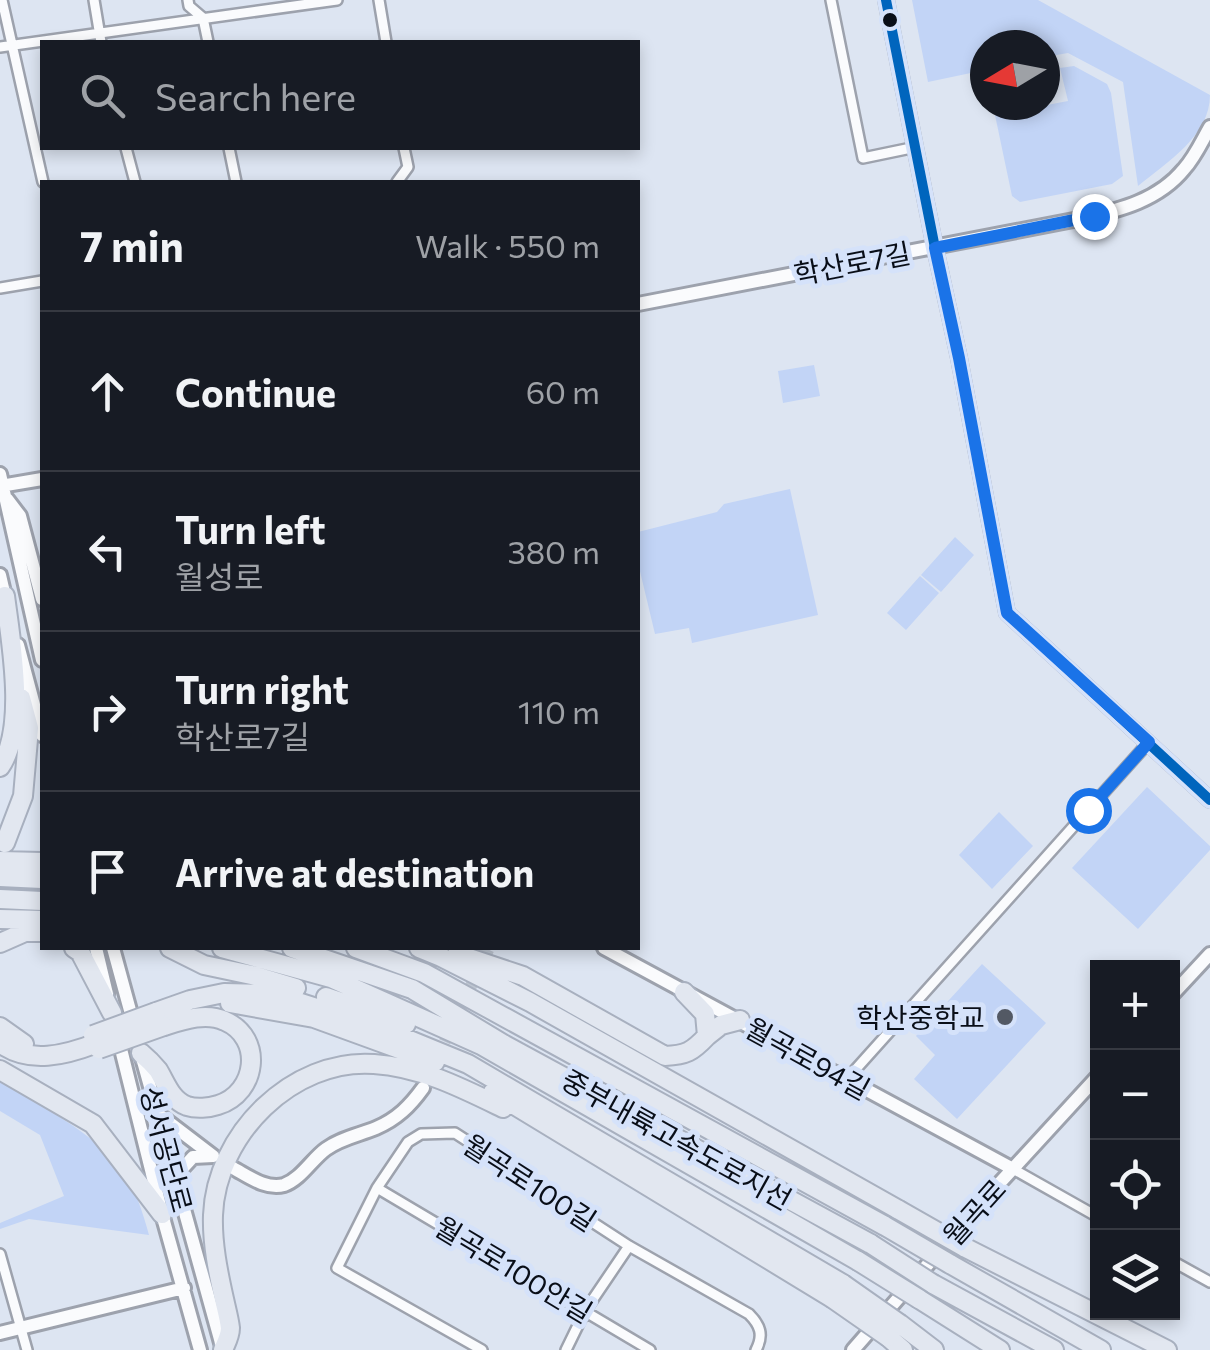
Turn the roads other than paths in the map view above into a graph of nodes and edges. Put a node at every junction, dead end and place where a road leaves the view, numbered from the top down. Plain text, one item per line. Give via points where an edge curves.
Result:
1 (2, 0) edge
2 (94, 0) edge
3 (188, 0) edge
4 (336, 0) edge
5 (379, 0) edge
6 (831, 0) edge
7 (886, 0) edge
8 (283, 3) edge
9 (204, 18) junction
10 (100, 37) edge
11 (65, 40) edge
12 (208, 40) edge
13 (386, 40) edge
14 (40, 42) edge
15 (6, 45) edge
16 (1210, 128) edge
17 (916, 147) junction
18 (126, 150) edge
19 (229, 150) edge
20 (404, 150) edge
21 (43, 180) edge
22 (134, 180) edge
23 (236, 180) edge
24 (399, 180) edge
25 (935, 248) junction
26 (40, 281) edge
27 (0, 288) edge
28 (640, 304) edge
29 (40, 479) edge
30 (2, 485) edge
31 (0, 574) edge
32 (40, 591) edge
33 (5, 596) junction
34 (40, 651) edge
35 (15, 678) junction
36 (40, 727) edge
37 (1149, 742) junction
38 (0, 768) edge
39 (1210, 800) edge
40 (2, 852) edge
41 (40, 862) edge
42 (0, 877) edge
43 (40, 879) edge
44 (0, 899) edge
45 (40, 901) edge
46 (0, 919) edge
47 (40, 920) edge
48 (40, 932) edge
49 (0, 943) edge
50 (77, 950) edge
51 (96, 950) edge
52 (115, 950) edge
53 (174, 950) edge
54 (229, 950) edge
55 (298, 950) edge
56 (361, 950) edge
57 (424, 950) edge
58 (442, 950) edge
59 (608, 950) edge
60 (1210, 954) edge
61 (1180, 986) edge
62 (684, 992) junction
63 (112, 1012) junction
64 (161, 1019) junction
65 (740, 1020) junction
66 (0, 1027) edge
67 (706, 1036) junction
68 (96, 1042) junction
69 (0, 1043) edge
70 (0, 1053) edge
71 (141, 1053) junction
72 (0, 1070) edge
73 (847, 1079) junction
74 (1090, 1085) edge
75 (424, 1088) dead end
76 (158, 1114) junction
77 (560, 1135) junction
78 (589, 1136) junction
79 (233, 1168) dead end
80 (1013, 1169) junction
81 (377, 1188) junction
82 (177, 1190) junction
83 (1090, 1213) edge
84 (162, 1214) junction
85 (629, 1246) junction
86 (0, 1254) edge
87 (1180, 1265) edge
88 (1210, 1282) edge
89 (184, 1288) junction
90 (838, 1291) junction
91 (585, 1312) junction
92 (21, 1328) junction
93 (894, 1330) junction
94 (0, 1333) edge
95 (27, 1350) edge
96 (200, 1350) edge
97 (223, 1350) edge
98 (482, 1350) edge
99 (566, 1350) edge
100 (650, 1350) edge
101 (756, 1350) edge
102 (853, 1350) edge
103 (904, 1350) edge
104 (934, 1350) edge
105 (1000, 1350) edge
106 (1054, 1350) edge
107 (1101, 1350) edge
108 (1167, 1350) edge

1 - 15 street
2 - 10 street
3 - 9 street
4 - 8 street
5 - 13 street
6 - 17 street via 863,158
7 - 17 street
8 - 9 street
9 - 10 street
9 - 12 street
10 - 11 street
14 - 15 street
15 - 21 street
16 - 25 street, 학산로7길 via 1184,170 1127,208
17 - 25 street
18 - 22 street
19 - 23 street
20 - 24 street via 408,168
25 - 28 street, 학산로7길
25 - 37 street via 1007,613
26 - 27 street
29 - 30 street
30 - 32 street via 20,516
30 - 34 street
31 - 33 street
33 - 35 highway
33 - 36 street
35 - 38 highway via 14,721
35 - 40 highway via 29,728 23,796
37 - 39 street
37 - 73 street
40 - 41 highway
42 - 43 highway
44 - 45 highway
46 - 47 highway
48 - 49 highway
50 - 63 highway
51 - 63 street, 성서공단로
52 - 71 street, 성서공단로
53 - 78 highway via 424,1032 475,1056
54 - 105 highway, bridge via 332,978 481,1045
55 - 106 highway, 중부내륙고속도로지선, bridge via 412,989
56 - 107 highway, 중부내륙고속도로지선, bridge via 424,974
57 - 108 highway, bridge via 530,1002 964,1247
58 - 67 highway via 523,976 664,1056 684,1055
59 - 62 street, 월곡로94길
60 - 61 street
62 - 65 street, 월곡로94길
62 - 67 highway via 705,1014
63 - 84 street, 성서공단로
64 - 68 highway, bridge
64 - 71 highway via 222,1019 234,1027 250,1049 244,1087 211,1107 187,1106
64 - 77 highway via 231,1003 314,1018 464,1074
64 - 78 highway via 190,1000 273,994 468,1064
65 - 67 highway
65 - 73 street, 월곡로94길
66 - 68 highway via 32,1047
68 - 69 highway via 38,1056
68 - 70 highway via 69,1059 38,1064
71 - 76 street, 성서공단로
72 - 84 highway via 93,1124
73 - 80 street, 월곡로94길
74 - 80 street, 월곡로
75 - 79 street via 399,1116 340,1140 284,1185 265,1185
76 - 82 street, 성서공단로
76 - 82 street via 212,1156 186,1162
77 - 90 highway
77 - 97 highway via 412,1070 345,1066 291,1086 250,1120 219,1176 216,1264 230,1332
78 - 90 highway
80 - 83 street
80 - 102 street, 월곡로
81 - 85 street, 월곡로100길 via 408,1142 421,1134 455,1133
81 - 91 street, 월곡로100안길
81 - 98 street, 월곡로100길 via 338,1268
82 - 97 street, 성서공단로
84 - 89 street, 성서공단로
85 - 91 street
85 - 101 street, 월곡로100길 via 749,1314 762,1337
86 - 92 street
87 - 88 street
89 - 92 street
89 - 96 street, 성서공단로
90 - 93 highway, bridge
91 - 99 street
91 - 100 street, 월곡로100안길
92 - 94 street
92 - 95 street
93 - 103 highway
93 - 104 highway

